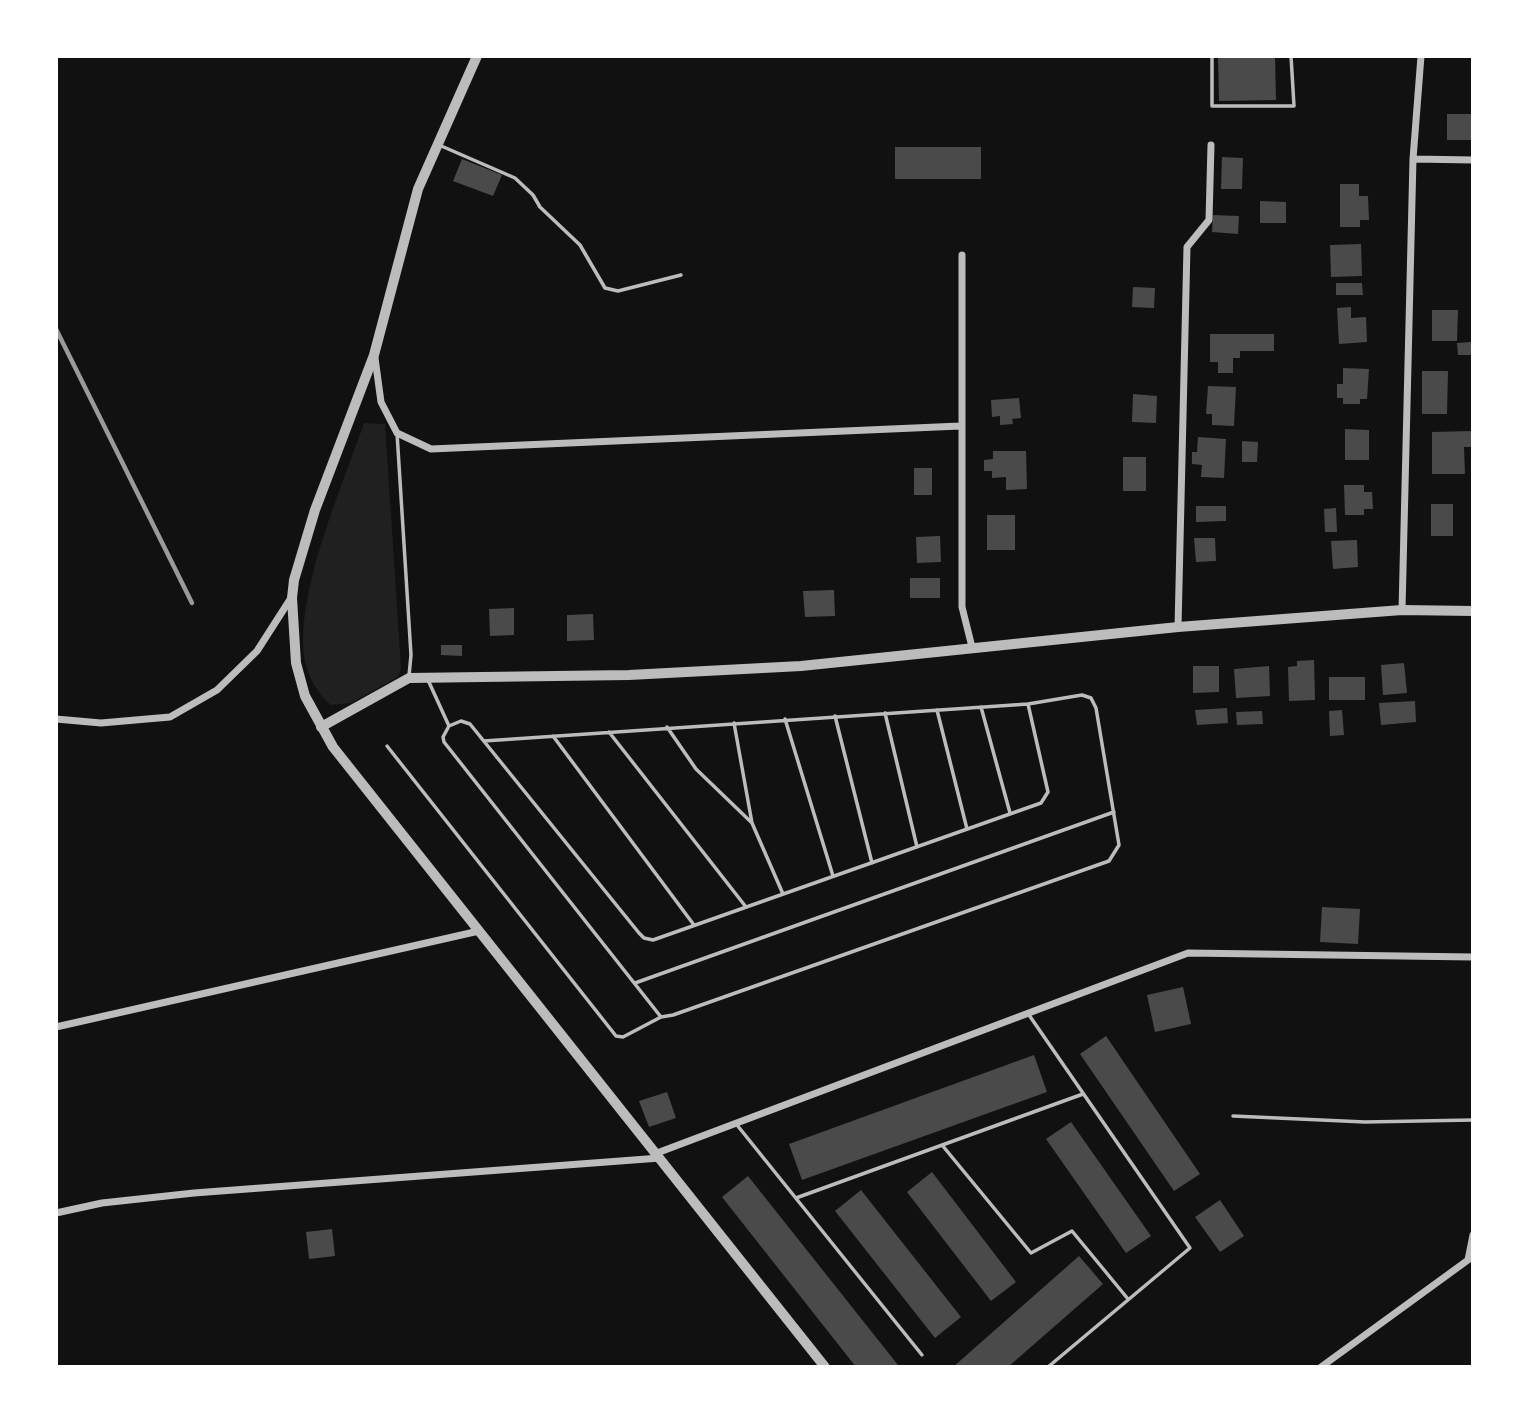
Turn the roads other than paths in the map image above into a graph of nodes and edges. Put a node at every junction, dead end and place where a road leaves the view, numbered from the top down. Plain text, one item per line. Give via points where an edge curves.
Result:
1 (477, 56) edge
2 (1212, 56) edge
3 (1291, 56) edge
4 (1421, 56) edge
5 (438, 144) junction
6 (1211, 145) dead end
7 (1413, 159) junction
8 (1473, 160) edge
9 (962, 255) dead end
10 (681, 275) dead end
11 (374, 355) junction
12 (961, 426) junction
13 (397, 433) junction
14 (292, 598) junction
15 (1402, 610) junction
16 (1473, 611) edge
17 (1178, 626) junction
18 (972, 646) junction
19 (409, 678) junction
20 (428, 678) junction
21 (1028, 704) junction
22 (981, 707) junction
23 (937, 710) junction
24 (885, 713) junction
25 (835, 716) junction
26 (56, 719) edge
27 (785, 719) junction
28 (734, 723) junction
29 (449, 726) junction
30 (321, 727) junction
31 (667, 727) junction
32 (609, 732) junction
33 (553, 736) junction
34 (484, 741) junction
35 (387, 746) dead end
36 (1114, 812) junction
37 (1010, 814) junction
38 (752, 823) junction
39 (967, 829) junction
40 (917, 847) junction
41 (872, 863) junction
42 (833, 876) junction
43 (783, 894) junction
44 (746, 907) junction
45 (694, 925) junction
46 (479, 931) junction
47 (1473, 957) edge
48 (635, 983) junction
49 (1027, 1013) junction
50 (661, 1017) junction
51 (56, 1027) edge
52 (1083, 1094) junction
53 (1233, 1116) dead end
54 (1473, 1120) edge
55 (736, 1123) junction
56 (942, 1145) junction
57 (659, 1155) junction
58 (796, 1198) junction
59 (56, 1213) edge
60 (1473, 1235) edge
61 (1128, 1300) junction
62 (922, 1355) dead end
63 (825, 1367) edge
64 (1048, 1367) edge
65 (1321, 1367) edge

1 - 5 street
2 - 3 lane via 1212,106 1294,106
4 - 7 street
5 - 10 lane via 515,178 580,245 605,288 618,291
5 - 11 street via 418,189
6 - 17 street via 1209,220 1187,247
7 - 8 street
7 - 15 street
9 - 12 street
11 - 13 street via 381,402
11 - 14 street via 315,510
12 - 13 street via 431,449
12 - 18 street via 962,607
13 - 19 lane
14 - 26 street via 257,651 217,690 170,717 101,723
14 - 30 street via 296,663 305,696
15 - 16 street
15 - 17 street
17 - 18 street
18 - 20 street via 801,666
19 - 20 street
19 - 30 street
20 - 29 lane
21 - 22 lane
21 - 36 lane via 1082,695 1091,698
21 - 37 lane via 1048,792 1041,803
22 - 23 lane
22 - 37 lane
23 - 24 lane
23 - 39 lane
24 - 25 lane
24 - 40 lane
25 - 27 lane
25 - 41 lane
27 - 28 lane
27 - 42 lane
28 - 31 lane
28 - 38 lane
29 - 34 lane via 461,721 470,724
29 - 48 lane via 444,742
30 - 46 street
31 - 32 lane
31 - 38 lane via 696,769
32 - 33 lane
32 - 44 lane
33 - 34 lane
33 - 45 lane
34 - 45 lane via 644,938 653,940
35 - 50 lane via 615,1036 623,1037
36 - 48 lane
36 - 50 lane via 1119,845 1109,861
37 - 39 lane
38 - 43 lane
39 - 40 lane
40 - 41 lane
41 - 42 lane
42 - 43 lane
43 - 44 lane
44 - 45 lane
46 - 51 street
46 - 57 street
47 - 49 street via 1188,953
48 - 50 lane
49 - 52 lane
49 - 55 street
52 - 56 lane
52 - 61 lane via 1190,1248
53 - 54 lane via 1365,1122
55 - 57 street
55 - 58 lane
56 - 58 lane
56 - 61 lane via 1031,1253 1072,1231
57 - 59 street via 194,1193
57 - 63 street
58 - 62 lane
60 - 65 street via 1468,1260
61 - 64 lane

